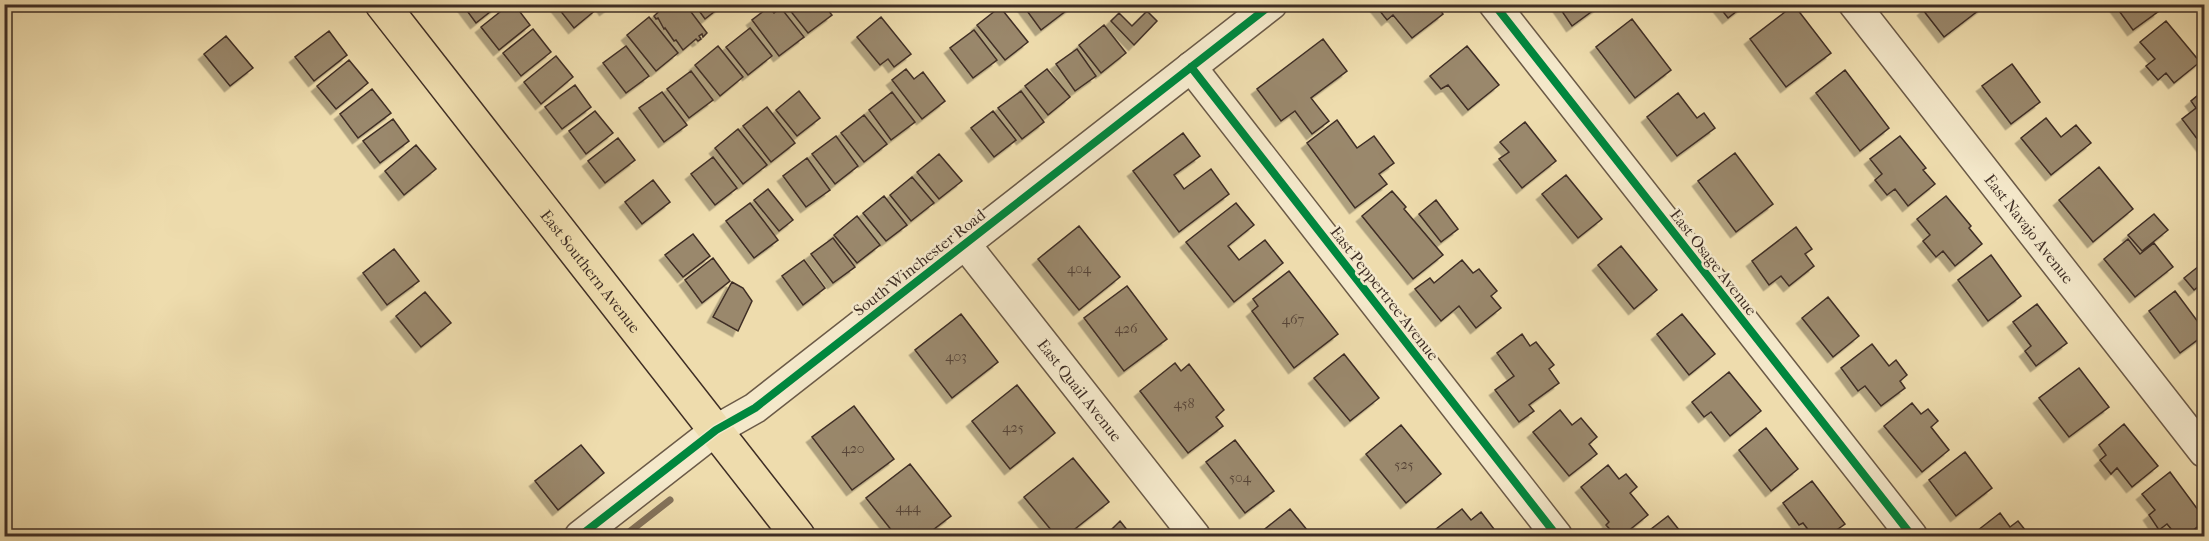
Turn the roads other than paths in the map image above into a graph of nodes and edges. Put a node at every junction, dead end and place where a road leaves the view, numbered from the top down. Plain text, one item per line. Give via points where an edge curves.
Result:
1 (382, 4) edge
2 (1272, 4) edge
3 (1494, 4) edge
4 (1854, 4) edge
5 (1191, 67) junction
6 (965, 244) junction
7 (716, 430) junction
8 (2205, 452) edge
9 (580, 537) edge
10 (798, 537) edge
11 (1195, 537) edge
12 (1557, 537) edge
13 (1912, 537) edge

1 - 7 main road, East Southern Avenue
2 - 5 street, South Winchester Road
3 - 13 street, East Osage Avenue
4 - 8 street, East Navajo Avenue
5 - 6 street, South Winchester Road
5 - 12 street, East Peppertree Avenue
6 - 7 street, South Winchester Road via 755,408
6 - 11 street, East Quail Avenue
7 - 9 street, South Winchester Road
7 - 10 main road, East Southern Avenue

